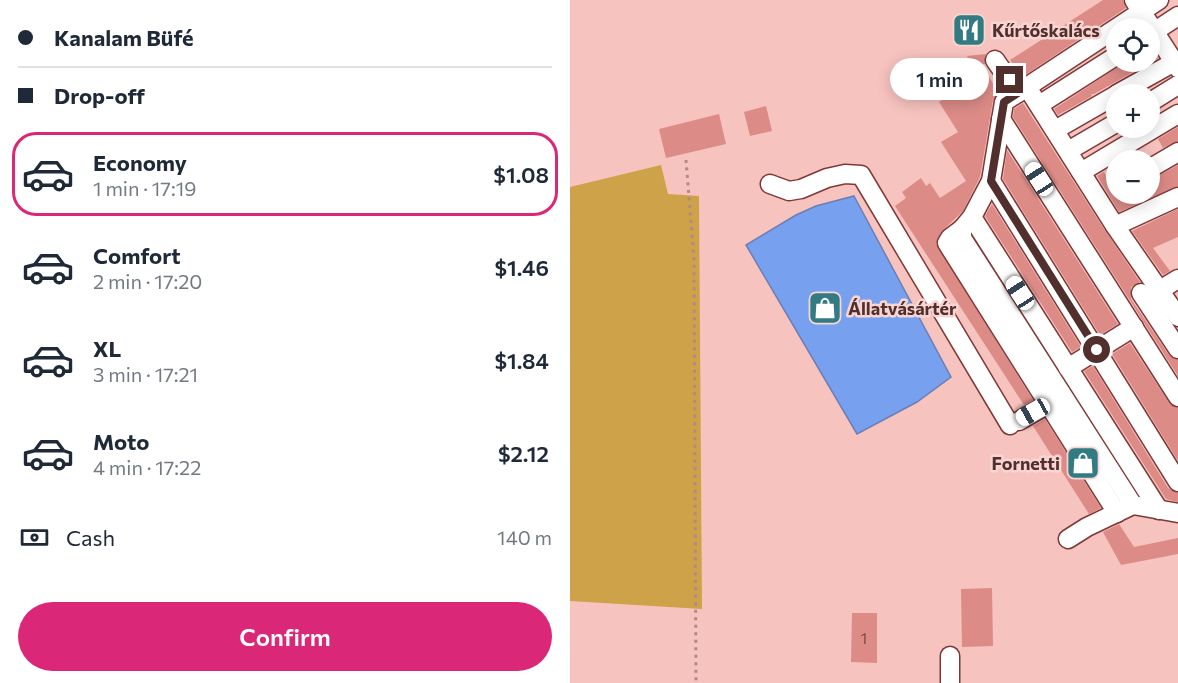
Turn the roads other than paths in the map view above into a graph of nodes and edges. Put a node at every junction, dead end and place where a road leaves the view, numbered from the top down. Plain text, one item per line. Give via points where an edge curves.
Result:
1 (1159, 0) edge
2 (1138, 6) edge
3 (1178, 16) edge
4 (1160, 28) edge
5 (1160, 43) edge
6 (995, 60) dead end
7 (1106, 62) edge
8 (1177, 63) edge
9 (1138, 84) edge
10 (1178, 85) edge
11 (1023, 90) junction
12 (1160, 96) edge
13 (1106, 101) edge
14 (1039, 105) junction
15 (1178, 114) edge
16 (1001, 119) junction
17 (1160, 120) edge
18 (1106, 129) edge
19 (1054, 130) junction
20 (1130, 138) edge
21 (1068, 151) junction
22 (1178, 152) edge
23 (1160, 163) edge
24 (1081, 172) junction
25 (991, 181) junction
26 (770, 184) dead end
27 (1178, 197) edge
28 (967, 223) junction
29 (1114, 226) junction
30 (1178, 279) edge
31 (1152, 289) junction
32 (1120, 306) junction
33 (1178, 317) edge
34 (1134, 327) junction
35 (1178, 349) edge
36 (1097, 350) junction
37 (1068, 368) junction
38 (1079, 386) junction
39 (1178, 397) edge
40 (1055, 400) junction
41 (1178, 482) edge
42 (1125, 509) junction
43 (1159, 510) junction
44 (1178, 513) edge
45 (1068, 539) dead end
46 (950, 656) dead end
47 (950, 683) edge

1 - 2 lane
2 - 11 lane
3 - 4 lane
5 - 8 lane
6 - 11 lane
7 - 14 lane
8 - 9 lane
10 - 12 lane
11 - 14 lane
11 - 16 lane via 1004,102
13 - 19 lane
14 - 19 lane
15 - 17 lane
16 - 25 lane
16 - 32 lane
18 - 21 lane
19 - 21 lane
20 - 24 lane
21 - 24 lane
22 - 23 lane
24 - 29 lane
25 - 28 lane
25 - 36 lane
26 - 40 lane via 789,191 827,178 861,175 1014,423
27 - 29 lane
28 - 37 lane
28 - 40 lane via 962,238
29 - 31 lane
30 - 31 lane
31 - 32 lane
31 - 33 lane
31 - 35 lane
32 - 34 lane
34 - 36 lane
34 - 39 lane
36 - 37 lane
36 - 41 lane
37 - 38 lane
38 - 40 lane
38 - 43 lane
40 - 42 lane
42 - 43 lane
42 - 45 lane
43 - 44 lane
46 - 47 lane

